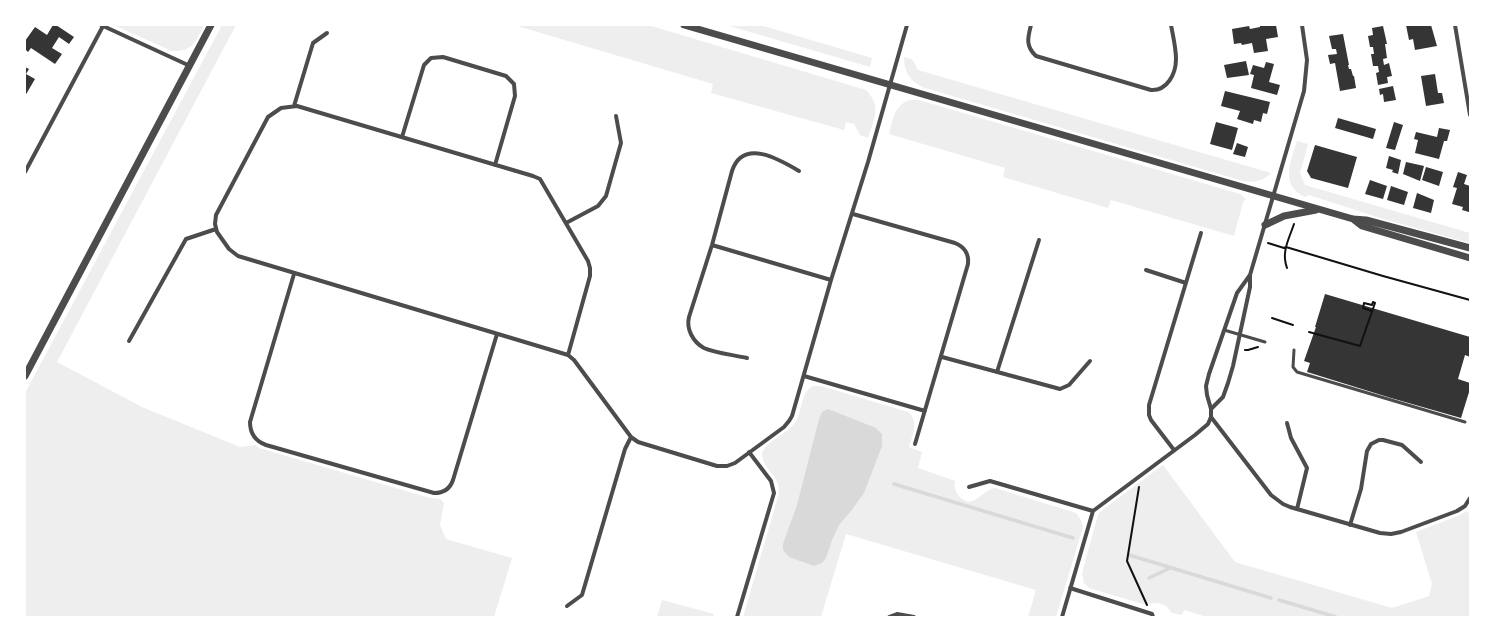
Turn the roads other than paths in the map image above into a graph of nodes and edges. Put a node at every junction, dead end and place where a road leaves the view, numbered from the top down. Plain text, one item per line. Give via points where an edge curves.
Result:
1 (211, 25) edge
2 (684, 25) edge
3 (907, 25) edge
4 (1031, 25) edge
5 (1171, 25) edge
6 (1302, 25) edge
7 (1455, 25) edge
8 (104, 26) edge
9 (327, 33) dead end
10 (190, 66) junction
11 (890, 84) junction
12 (294, 106) junction
13 (1470, 115) edge
14 (616, 116) dead end
15 (402, 137) junction
16 (495, 165) junction
17 (799, 171) dead end
18 (25, 172) edge
19 (1273, 197) junction
20 (1318, 209) junction
21 (853, 214) junction
22 (1353, 219) junction
23 (566, 223) junction
24 (1265, 225) junction
25 (216, 229) junction
26 (1201, 233) dead end
27 (1039, 240) dead end
28 (712, 245) junction
29 (1470, 248) edge
30 (1467, 257) edge
31 (1470, 264) edge
32 (1146, 270) dead end
33 (294, 274) junction
34 (1250, 275) junction
35 (831, 280) junction
36 (1186, 283) junction
37 (1224, 330) junction
38 (497, 334) junction
39 (1239, 334) junction
40 (129, 341) dead end
41 (1265, 342) road end
42 (1294, 350) dead end
43 (568, 355) junction
44 (942, 357) junction
45 (747, 358) dead end
46 (1090, 361) dead end
47 (998, 372) junction
48 (25, 376) edge
49 (804, 376) junction
50 (1211, 409) junction
51 (925, 412) junction
52 (1211, 417) junction
53 (1465, 422) dead end
54 (1287, 423) dead end
55 (631, 437) junction
56 (915, 444) dead end
57 (1174, 450) junction
58 (749, 452) junction
59 (1421, 462) dead end
60 (969, 487) dead end
61 (1470, 498) edge
62 (1297, 509) junction
63 (1093, 511) junction
64 (1350, 525) junction
65 (1070, 588) junction
66 (568, 606) dead end
67 (1152, 616) edge
68 (737, 617) edge
69 (889, 617) edge
70 (914, 617) edge
71 (1062, 617) edge

1 - 10 street
2 - 11 street
3 - 11 street
4 - 5 street via 1027,38 1029,48 1036,56 1152,90 1167,85 1176,66
6 - 19 street via 1307,60 1304,91
7 - 13 street
8 - 10 street
8 - 18 street
9 - 12 street via 313,43
10 - 48 street
11 - 19 street
11 - 21 street
12 - 15 street
12 - 25 street via 280,108 268,117 218,210
14 - 23 street via 621,143 606,196 598,206
15 - 16 street
15 - 16 street via 424,65 435,57 450,59 506,76 514,84 515,96
16 - 23 street via 540,179
17 - 28 street via 757,153 742,156 734,165
19 - 20 street
19 - 24 street
20 - 22 street
20 - 24 street via 1284,216
21 - 35 street
21 - 44 street via 955,243 966,251 968,264
22 - 29 street via 1366,220
22 - 30 street via 1362,226
23 - 43 street via 588,261 591,272
24 - 34 street
25 - 33 street via 235,255
25 - 40 street via 186,239
26 - 36 street
27 - 47 street
28 - 35 street
28 - 45 street via 689,317 689,330 705,349
30 - 31 lane
32 - 36 street
33 - 38 street
33 - 38 street via 250,422 253,437 266,445 434,493 442,492 453,480
34 - 37 street via 1238,293
34 - 39 street via 1250,287
35 - 49 street
36 - 57 street via 1149,405 1151,420
37 - 39 lane
37 - 50 street via 1206,386
38 - 43 street
39 - 41 lane
39 - 50 street via 1234,366 1223,397
42 - 53 lane via 1293,367 1297,372
43 - 55 street
44 - 47 street
44 - 51 street
46 - 47 street via 1069,385 1060,389
49 - 51 street
49 - 58 street via 789,422
50 - 52 street
51 - 56 street
52 - 57 street via 1205,426
52 - 62 street via 1271,495 1283,504
54 - 62 street via 1291,438 1307,468
55 - 58 street via 641,444 722,467 731,465
55 - 66 street via 625,449 582,595
57 - 63 street
58 - 68 street via 771,481 774,493
59 - 64 street via 1402,445 1383,440 1371,444 1367,451 1361,489
60 - 63 street via 990,481
61 - 64 street via 1465,506 1457,511 1396,534 1380,533
62 - 64 street
63 - 65 street
65 - 67 street
65 - 71 street
69 - 70 street via 897,614

